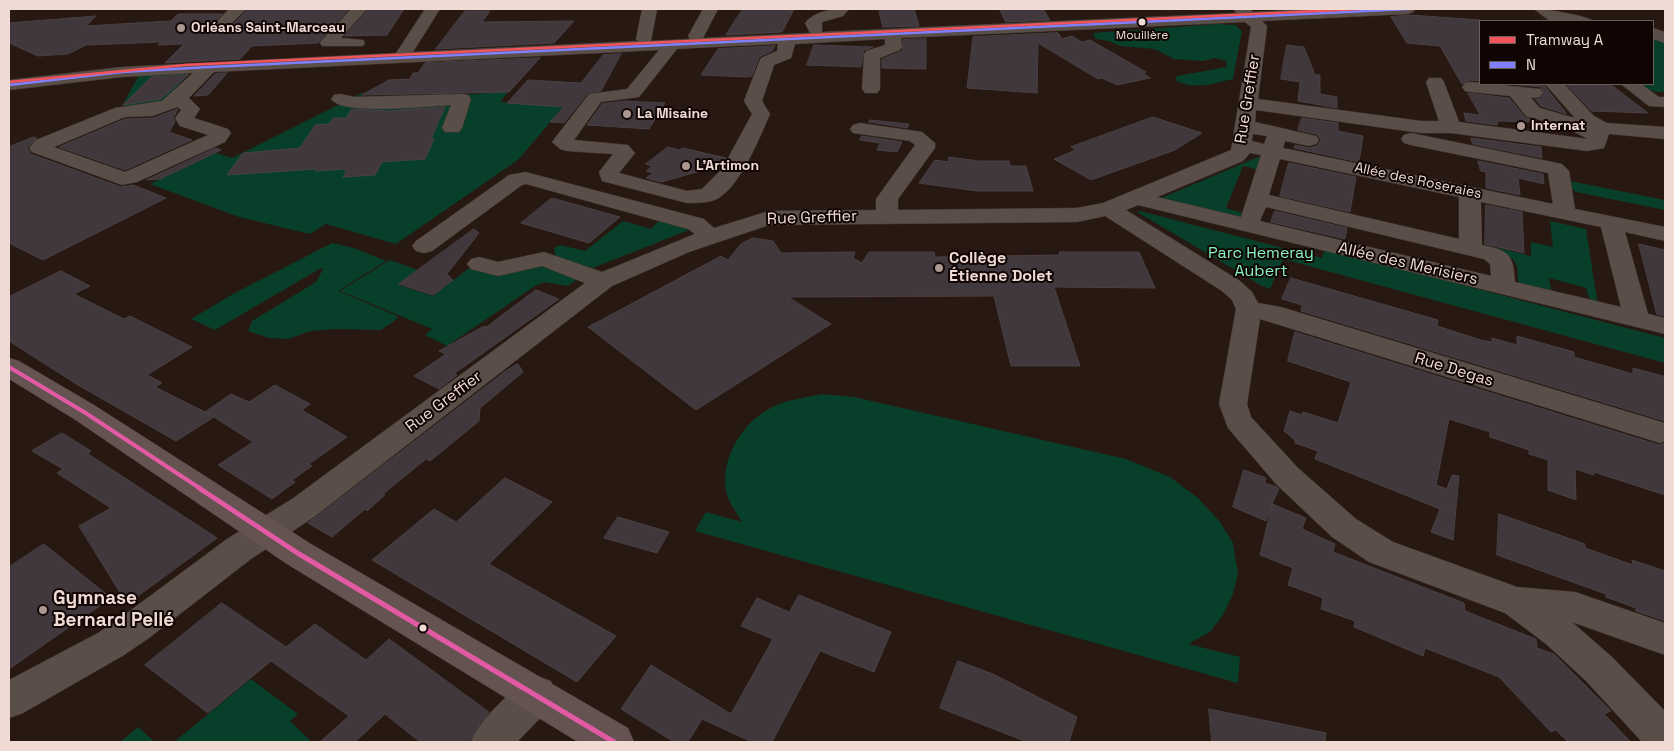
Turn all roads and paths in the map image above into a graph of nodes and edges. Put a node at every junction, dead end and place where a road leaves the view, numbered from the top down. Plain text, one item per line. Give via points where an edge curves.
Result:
1 (238, 9) edge
2 (359, 9) edge
3 (432, 9) edge
4 (649, 9) edge
5 (710, 9) edge
6 (841, 9) edge
7 (1219, 9) edge
8 (1225, 9) edge
9 (1408, 9) edge
10 (1542, 9) edge
11 (1246, 13) edge
12 (1555, 19) edge
13 (1570, 20) edge
14 (224, 22) dead end
15 (816, 30) junction
16 (892, 35) junction
17 (696, 36) junction
18 (644, 39) junction
19 (787, 40) junction
20 (357, 43) dead end
21 (672, 45) junction
22 (418, 53) junction
23 (126, 67) junction
24 (209, 67) junction
25 (9, 77) edge
26 (1434, 82) dead end
27 (9, 85) edge
28 (1631, 85) edge
29 (1471, 87) dead end
30 (871, 89) dead end
31 (1547, 89) edge
32 (102, 90) dead end
33 (1516, 92) junction
34 (179, 98) junction
35 (340, 99) dead end
36 (1665, 102) edge
37 (1248, 103) junction
38 (1451, 127) junction
39 (452, 128) dead end
40 (860, 129) dead end
41 (1602, 132) junction
42 (1665, 133) edge
43 (1243, 135) junction
44 (1274, 138) junction
45 (1470, 192) junction
46 (1139, 197) junction
47 (1258, 199) junction
48 (1563, 203) junction
49 (1109, 209) junction
50 (1665, 214) edge
51 (887, 216) junction
52 (1611, 222) junction
53 (1250, 226) junction
54 (1665, 234) edge
55 (710, 236) junction
56 (424, 246) dead end
57 (1470, 248) junction
58 (479, 264) dead end
59 (603, 280) junction
60 (1503, 286) junction
61 (1248, 309) junction
62 (1636, 318) junction
63 (1665, 326) edge
64 (9, 367) edge
65 (1664, 432) edge
66 (265, 533) junction
67 (1517, 602) junction
68 (1665, 639) edge
69 (537, 694) junction
70 (9, 700) edge
71 (1665, 738) edge
72 (491, 742) edge
73 (614, 742) edge

1 - 14 street
2 - 20 street via 328,44
3 - 22 street via 424,23 428,42
4 - 18 street
5 - 17 street
6 - 15 street via 838,13 817,19 813,23
7 - 8 street
7 - 15 street via 979,18
9 - 11 street
10 - 12 street
11 - 16 street
11 - 37 street, Rue Greffier via 1259,26
12 - 13 street
15 - 17 street
16 - 19 street
16 - 30 street via 894,47 872,55
17 - 18 street
18 - 22 street
19 - 21 street
19 - 21 street via 785,54 768,62 753,101 762,114 745,146 721,185 711,194 698,197 609,177 609,172 624,153 621,149 562,142 594,98 632,93
21 - 22 street
22 - 23 street
22 - 24 street
23 - 24 street
23 - 25 street
23 - 27 street
23 - 32 street
24 - 34 street
26 - 38 street
28 - 36 street via 1655,102
29 - 33 street
31 - 33 street
31 - 41 street
33 - 41 street via 1533,112
34 - 34 street via 152,110 122,112 39,148 122,179 130,178 218,138 221,133 187,122 184,118 191,109
35 - 39 street via 354,103 462,99
37 - 38 street via 1421,127
37 - 43 street, Rue Greffier
38 - 41 street via 1587,145 1596,144
40 - 51 street via 915,136 925,143 925,148 887,199
41 - 42 street via 1624,128
43 - 44 street, Allée des Roseraies
43 - 46 street, Rue Greffier via 1241,151 1236,157
44 - 45 street, Allée des Roseraies
44 - 47 street
44 - 48 street, Allée des Roseraies
45 - 48 street, Allée des Roseraies
45 - 57 street
46 - 49 street, Rue Greffier
46 - 53 street, Allée des Merisiers
47 - 53 street
47 - 57 street, Allée des Merisiers
48 - 50 street, Allée des Roseraies
48 - 52 street, Allée des Roseraies
49 - 51 street, Rue Greffier via 1077,215
49 - 61 street via 1231,286 1243,297
51 - 55 street, Rue Greffier via 769,218
52 - 54 street, Allée des Roseraies
52 - 62 street
53 - 60 street, Allée des Merisiers
55 - 56 street via 696,224 526,178 516,179
55 - 59 street, Rue Greffier
57 - 60 street, Allée des Merisiers via 1499,258
58 - 59 street via 498,268 545,249
59 - 66 street, Rue Greffier via 303,508
60 - 62 street, Allée des Merisiers
61 - 65 street, Rue Degas via 1272,313
61 - 67 street via 1233,404 1238,421 1286,476 1344,528 1381,552
62 - 63 street, Allée des Merisiers
64 - 66 main road via 84,412
66 - 69 main road
66 - 70 street, Rue Greffier via 111,644
67 - 68 street via 1575,607
67 - 71 street via 1559,633 1599,669
69 - 72 street
69 - 73 main road

